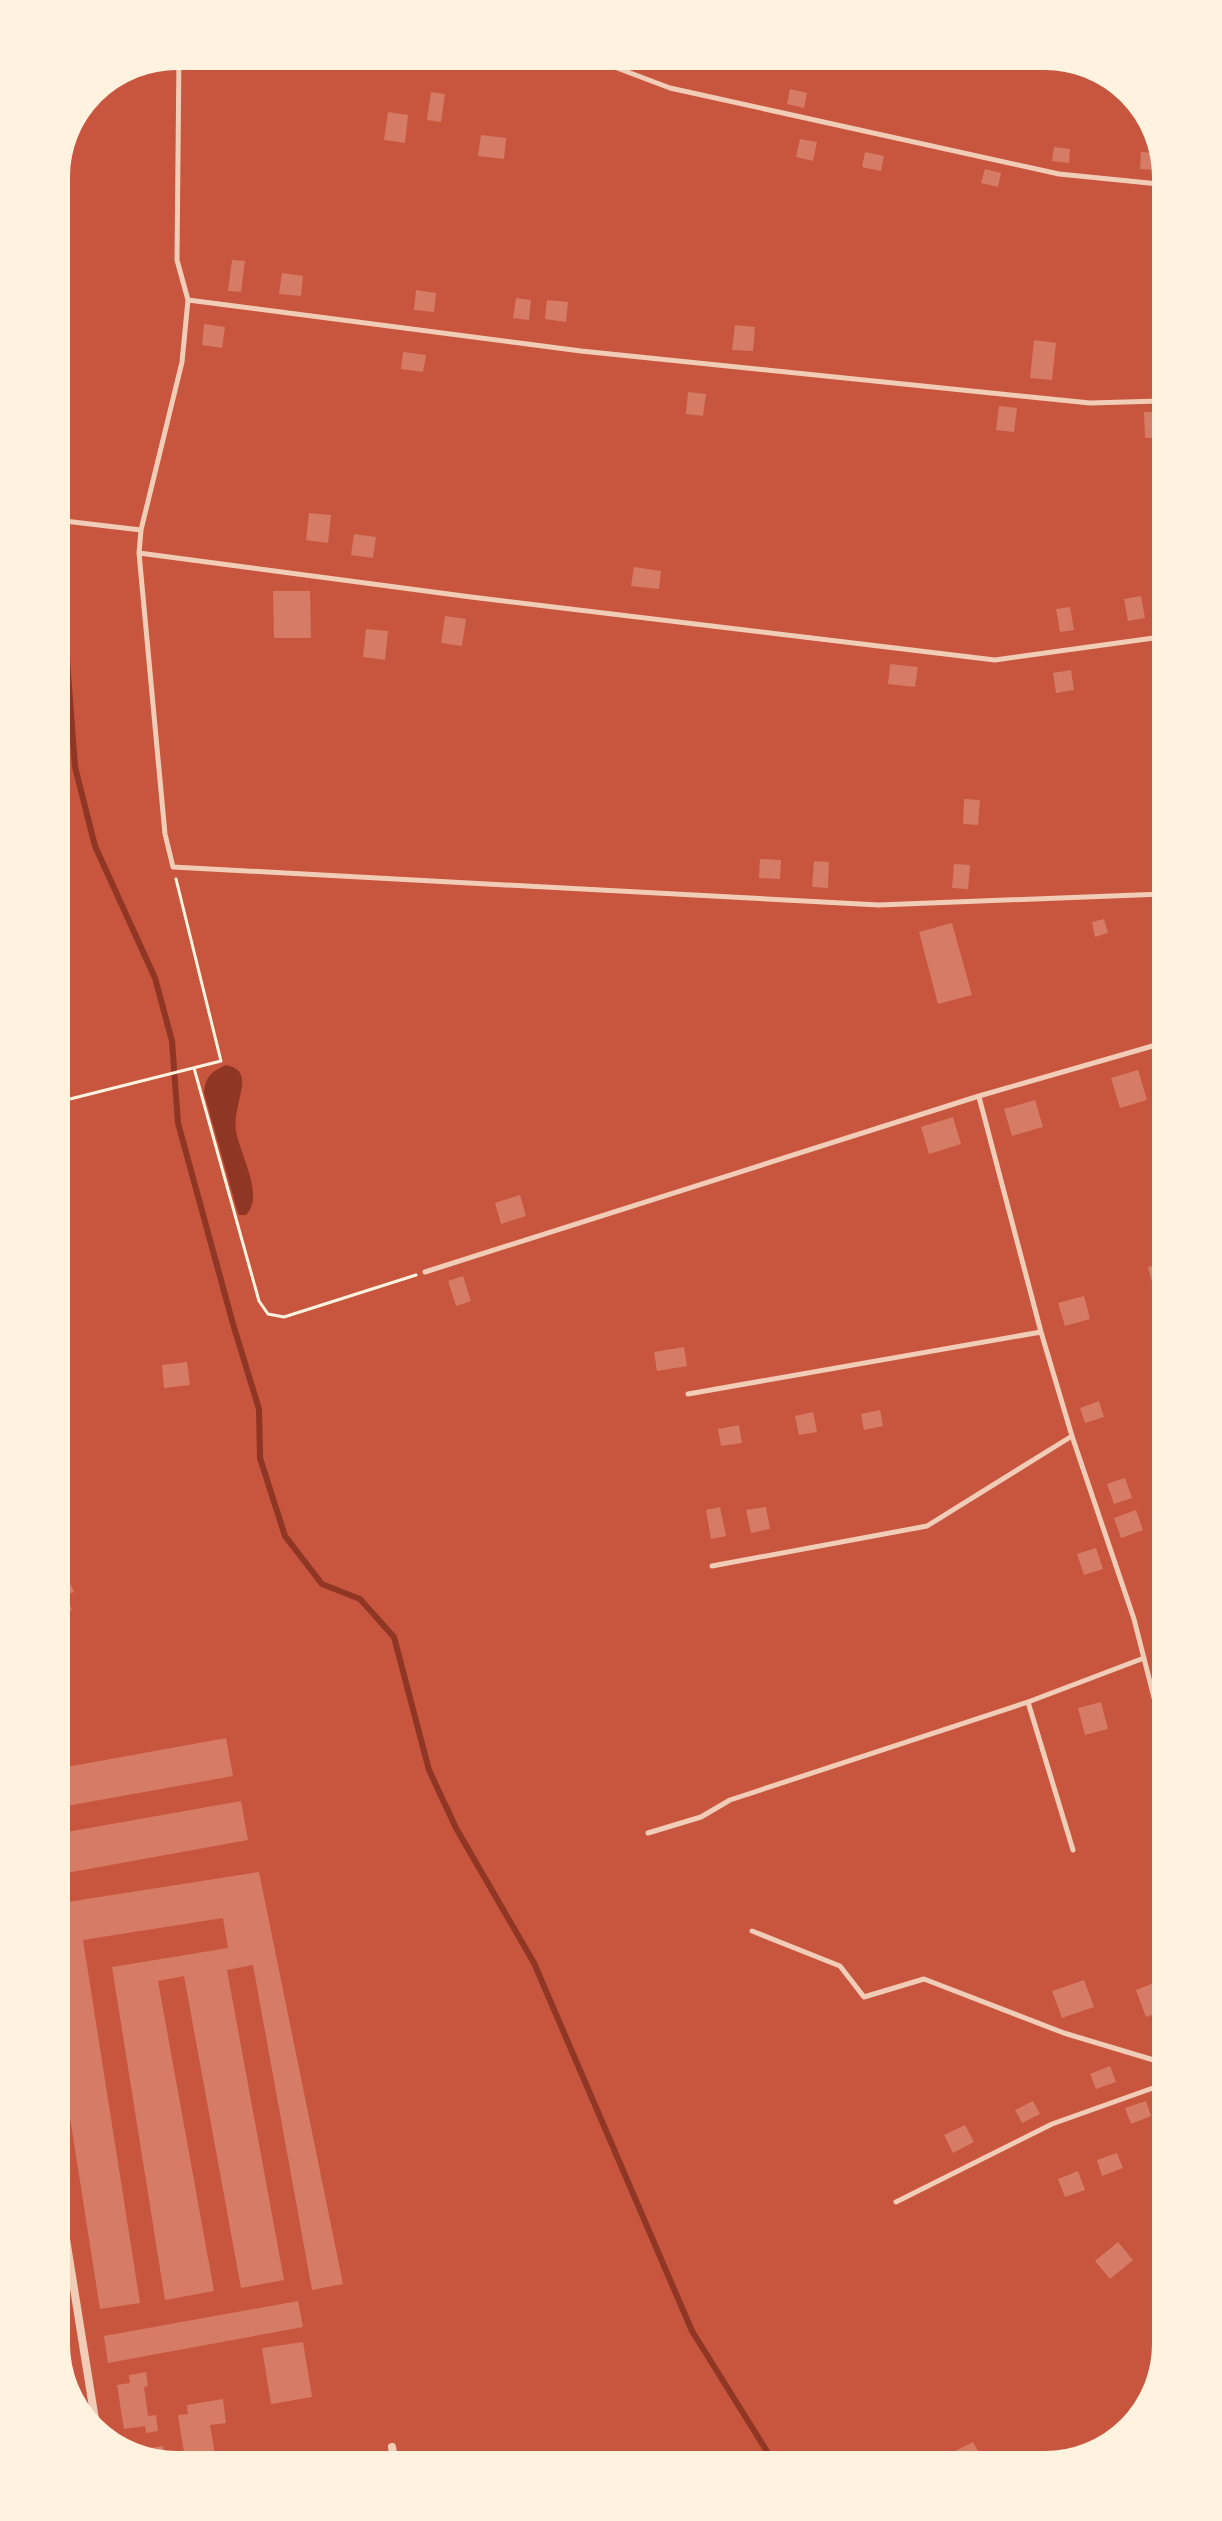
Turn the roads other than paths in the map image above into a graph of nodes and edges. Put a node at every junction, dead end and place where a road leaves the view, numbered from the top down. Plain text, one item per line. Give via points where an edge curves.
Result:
1 (179, 68) edge
2 (617, 68) edge
3 (1154, 184) edge
4 (188, 300) junction
5 (1154, 401) edge
6 (68, 521) edge
7 (141, 530) junction
8 (139, 553) junction
9 (1154, 638) edge
10 (1154, 894) edge
11 (1154, 1046) edge
12 (979, 1096) junction
13 (425, 1272) road end
14 (1041, 1332) junction
15 (688, 1394) dead end
16 (1072, 1436) junction
17 (712, 1566) dead end
18 (1144, 1658) junction
19 (1154, 1698) edge
20 (1028, 1702) junction
21 (648, 1833) dead end
22 (1073, 1850) dead end
23 (752, 1931) dead end
24 (1154, 2060) edge
25 (1154, 2088) edge
26 (896, 2202) dead end
27 (68, 2276) edge
28 (94, 2414) edge
29 (392, 2447) dead end
30 (393, 2453) edge

1 - 4 lane via 177,260
2 - 3 lane via 670,88 1059,174
4 - 5 lane via 612,355 1090,403
4 - 7 lane via 182,362
6 - 7 lane
7 - 8 lane
8 - 9 lane via 995,660
8 - 10 lane via 165,834 173,867 879,905
11 - 12 lane
12 - 13 lane
12 - 14 lane
14 - 15 lane
14 - 16 lane
16 - 17 lane via 927,1526
16 - 18 lane
18 - 19 lane
18 - 20 lane
20 - 21 lane via 730,1800 701,1817
20 - 22 lane
23 - 24 lane via 840,1966 864,1997 924,1979 1064,2033
25 - 26 lane via 1052,2124
27 - 28 street
29 - 30 street

